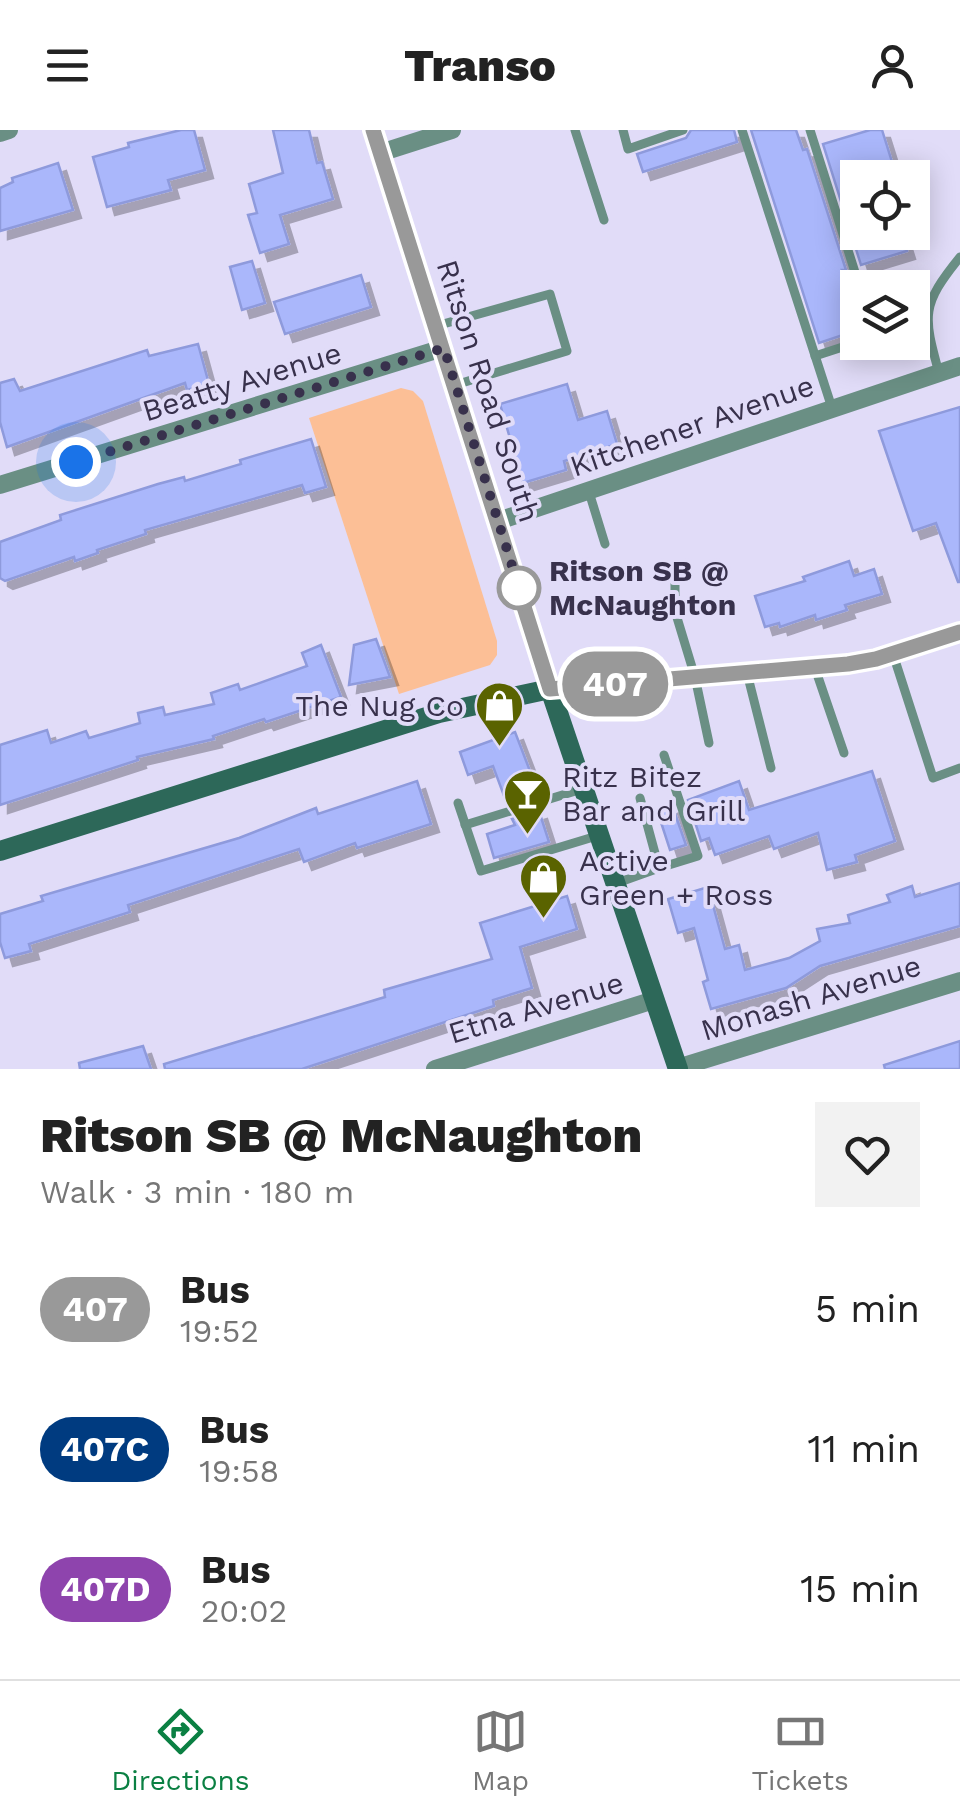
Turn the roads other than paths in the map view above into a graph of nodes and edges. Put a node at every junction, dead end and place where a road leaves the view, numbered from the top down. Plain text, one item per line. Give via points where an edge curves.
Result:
1 (9, 130) edge
2 (373, 130) edge
3 (452, 130) edge
4 (575, 130) edge
5 (623, 130) edge
6 (683, 130) edge
7 (742, 130) edge
8 (810, 130) edge
9 (0, 133) edge
10 (380, 153) junction
11 (604, 220) dead end
12 (960, 257) edge
13 (854, 270) edge
14 (436, 326) junction
15 (444, 348) junction
16 (840, 348) edge
17 (816, 356) junction
18 (960, 366) edge
19 (939, 372) junction
20 (455, 385) junction
21 (832, 408) junction
22 (0, 485) edge
23 (588, 489) junction
24 (498, 520) junction
25 (605, 544) dead end
26 (675, 579) dead end
27 (956, 639) edge
28 (893, 654) junction
29 (815, 668) junction
30 (747, 673) junction
31 (695, 677) junction
32 (550, 689) junction
33 (709, 743) dead end
34 (844, 753) dead end
35 (664, 755) dead end
36 (771, 768) dead end
37 (960, 768) edge
38 (584, 788) junction
39 (640, 798) dead end
40 (458, 803) dead end
41 (465, 825) junction
42 (600, 834) junction
43 (0, 851) edge
44 (660, 868) junction
45 (617, 883) junction
46 (960, 981) edge
47 (654, 1000) junction
48 (678, 1068) edge
49 (435, 1069) edge

1 - 9 street
2 - 10 main road, Ritson Road South
3 - 10 street
4 - 11 lane
5 - 6 lane via 628,149
7 - 17 lane
8 - 13 lane
10 - 14 main road, Ritson Road South
12 - 19 lane via 936,286 926,318
14 - 15 main road, Ritson Road South
14 - 20 lane via 550,294 567,352
15 - 20 main road, Ritson Road South
15 - 22 street, Beatty Avenue
16 - 17 lane
17 - 21 lane
18 - 19 street, Kitchener Avenue
19 - 21 street, Kitchener Avenue
20 - 24 main road, Ritson Road South
21 - 23 street, Kitchener Avenue
23 - 24 street, Kitchener Avenue
23 - 25 lane
24 - 32 main road, Ritson Road South
26 - 31 lane via 675,611
27 - 28 street
28 - 29 street
28 - 37 lane via 933,778
29 - 30 street
29 - 34 lane
30 - 31 street
30 - 36 lane
31 - 32 street
31 - 33 lane
32 - 38 main road, Ritson Road South
32 - 43 main road via 439,713
35 - 44 lane via 698,856
38 - 41 lane
38 - 42 main road, Ritson Road South
39 - 44 lane
40 - 41 lane
41 - 42 lane via 481,871
42 - 45 main road, Ritson Road South
44 - 45 lane
45 - 47 main road, Ritson Road South
46 - 48 street, Monash Avenue
47 - 48 main road, Ritson Road South
47 - 49 street, Etna Avenue

